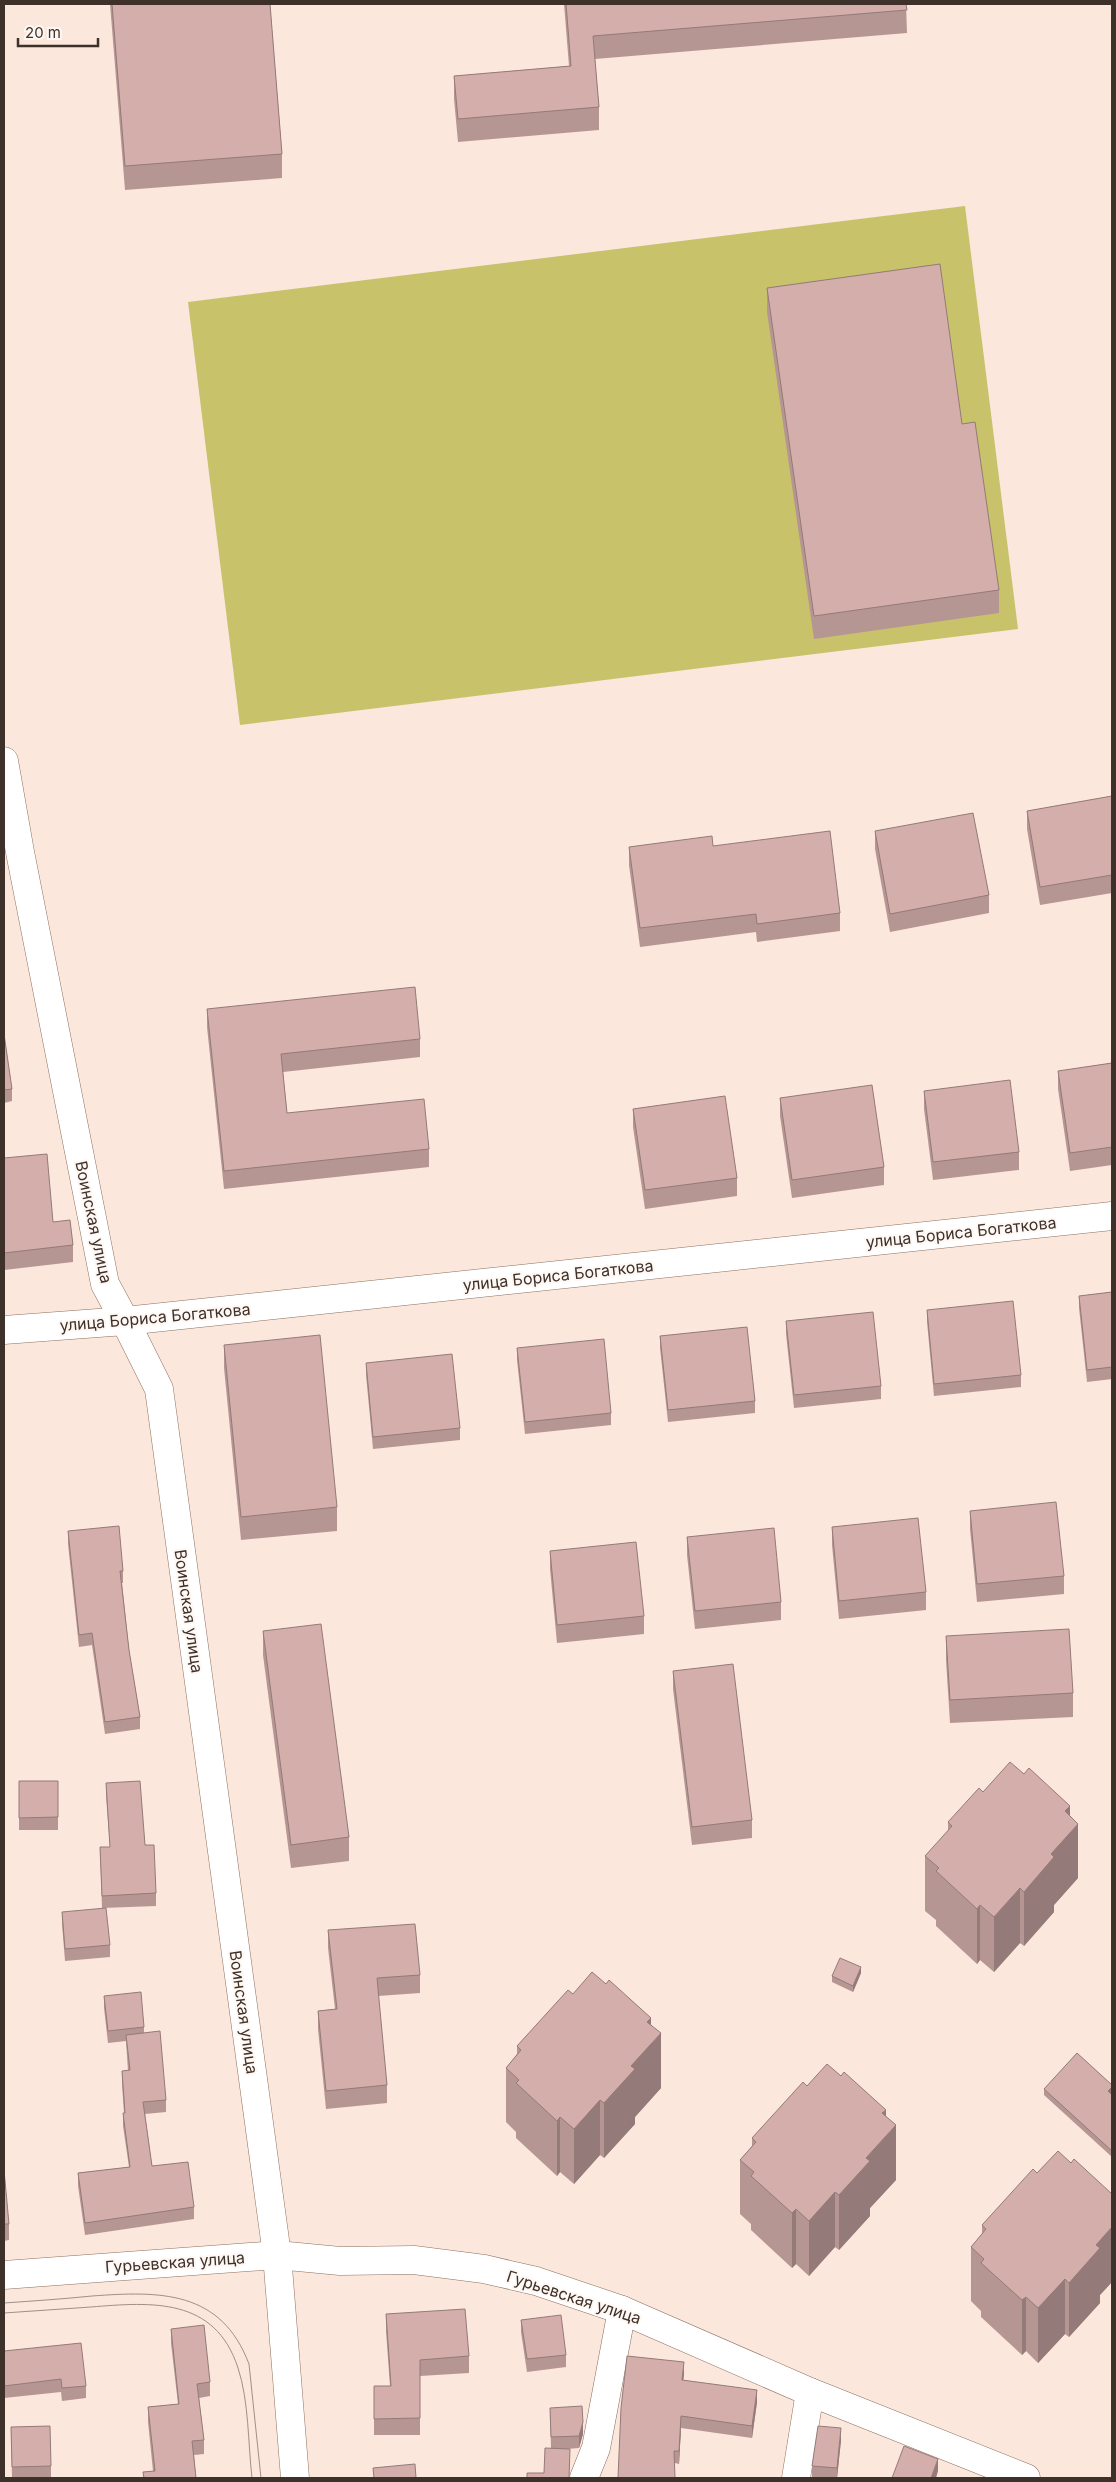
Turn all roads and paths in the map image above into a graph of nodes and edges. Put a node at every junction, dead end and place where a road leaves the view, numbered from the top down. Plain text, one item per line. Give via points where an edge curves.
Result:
1 (4, 761) edge
2 (1112, 1216) edge
3 (125, 1321) junction
4 (4, 1330) edge
5 (277, 2255) junction
6 (4, 2275) edge
7 (622, 2310) junction
8 (810, 2392) junction
9 (295, 2478) edge
10 (584, 2478) edge
11 (796, 2478) edge
12 (1026, 2478) edge

1 - 3 street, Воинская улица via 105,1284
2 - 3 street, улица Бориса Богаткова
3 - 4 street, улица Бориса Богаткова
3 - 5 street, Воинская улица via 160,1389
5 - 6 street, Гурьевская улица
5 - 7 street, Гурьевская улица via 340,2261 414,2260 484,2269 536,2281
5 - 9 street, Воинская улица
7 - 8 street, Гурьевская улица
7 - 10 street via 596,2448
8 - 11 street
8 - 12 street, Гурьевская улица

